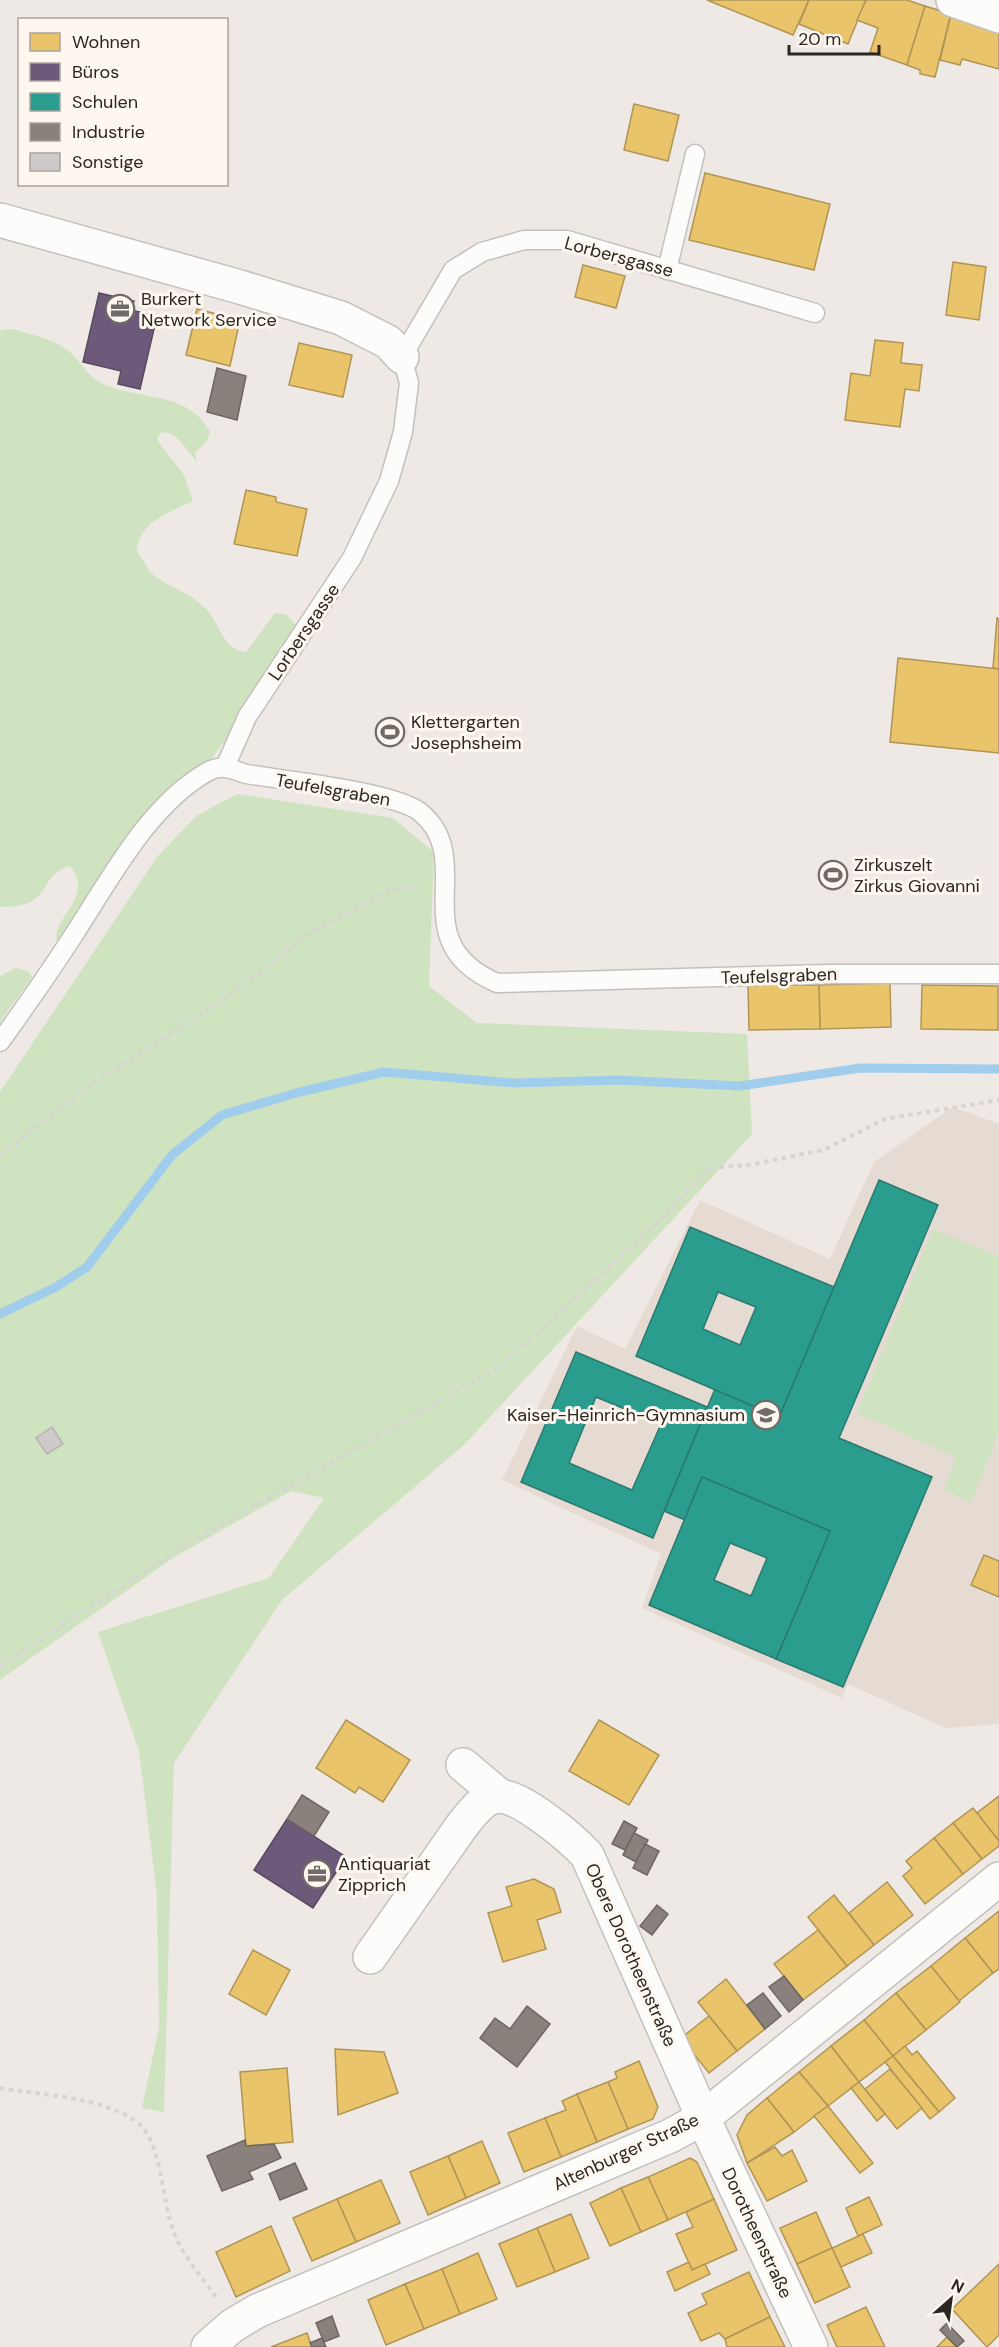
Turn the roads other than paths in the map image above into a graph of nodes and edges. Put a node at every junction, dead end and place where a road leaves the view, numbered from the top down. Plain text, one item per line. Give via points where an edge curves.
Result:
1 (952, 0) edge
2 (999, 16) edge
3 (695, 154) dead end
4 (0, 220) edge
5 (668, 270) junction
6 (815, 313) dead end
7 (402, 357) junction
8 (225, 766) junction
9 (999, 975) edge
10 (0, 1042) edge
11 (463, 1765) dead end
12 (500, 1796) junction
13 (999, 1879) edge
14 (370, 1958) dead end
15 (703, 2118) junction
16 (220, 2337) edge
17 (811, 2347) edge

1 - 2 street
3 - 5 lane
4 - 7 street via 341,318 388,342
5 - 6 lane, Lorbersgasse
5 - 7 lane, Lorbersgasse via 567,240 524,240 482,252 453,270
7 - 8 lane, Lorbersgasse via 409,383 403,432 389,481 352,558 247,717
8 - 9 lane, Teufelsgraben via 246,774 388,798 421,813 439,835 443,849 445,925 452,949 476,974 497,983 829,974
8 - 10 lane via 208,771 184,789 145,827
11 - 12 street, Obere Dorotheenstraße
12 - 14 street via 476,1809 460,1827
12 - 15 street, Obere Dorotheenstraße via 529,1809 587,1855
13 - 15 street, Altenburger Straße
15 - 16 street, Altenburger Straße via 670,2136 257,2311
15 - 17 street, Dorotheenstraße

